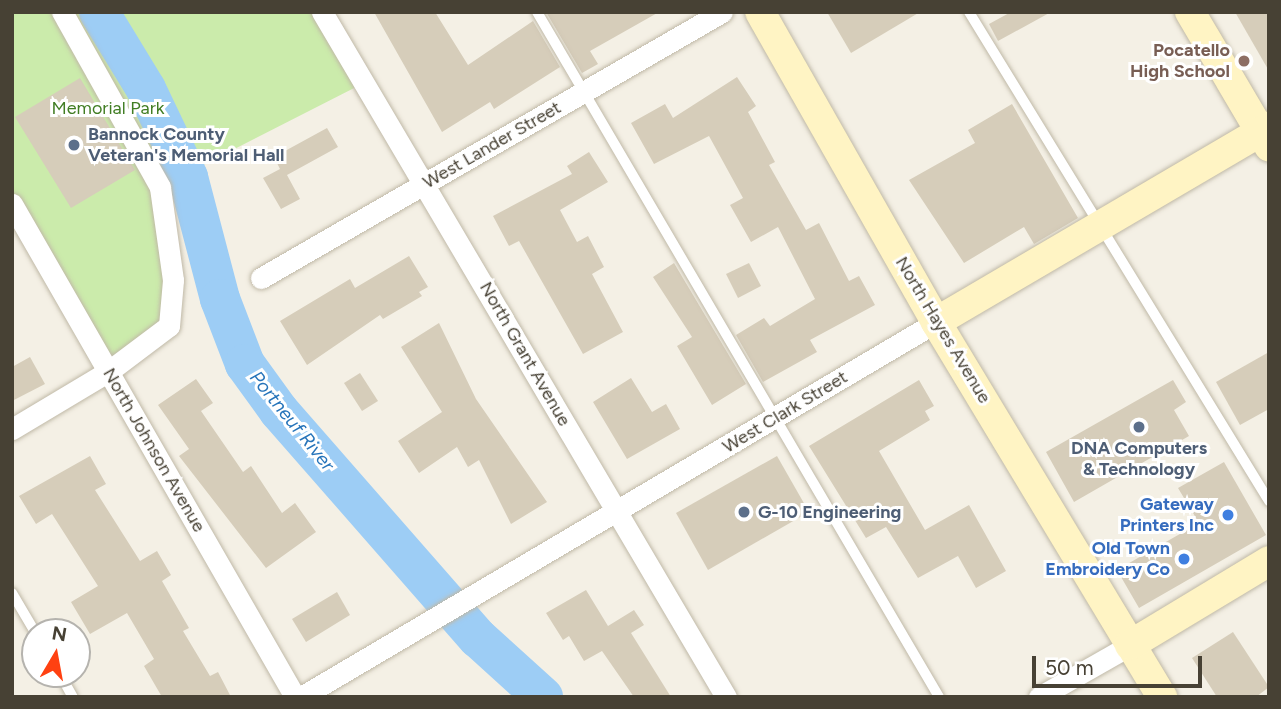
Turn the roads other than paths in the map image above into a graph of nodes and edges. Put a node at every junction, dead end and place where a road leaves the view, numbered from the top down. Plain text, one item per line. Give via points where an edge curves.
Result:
1 (62, 12) edge
2 (322, 12) edge
3 (537, 12) edge
4 (722, 12) edge
5 (760, 12) edge
6 (969, 12) edge
7 (1190, 12) edge
8 (584, 92) junction
9 (1266, 135) edge
10 (425, 184) junction
11 (12, 204) edge
12 (1099, 226) junction
13 (261, 278) dead end
14 (936, 322) junction
15 (109, 371) junction
16 (776, 417) junction
17 (12, 429) edge
18 (1269, 501) edge
19 (617, 511) junction
20 (1269, 561) edge
21 (12, 593) edge
22 (27, 618) edge
23 (1130, 645) junction
24 (295, 697) edge
25 (300, 697) edge
26 (726, 697) edge
27 (939, 697) edge
28 (1039, 697) edge
29 (1162, 697) edge

1 - 15 street via 160,187 173,280 169,326
2 - 10 street, North Grant Avenue
3 - 8 lane
4 - 8 street, West Lander Street
5 - 14 street, North Hayes Avenue
6 - 12 lane
7 - 9 street
8 - 10 street, West Lander Street
8 - 16 lane
9 - 12 street, West Clark Street
10 - 13 street, West Lander Street
10 - 19 street, North Grant Avenue
11 - 15 street, North Johnson Avenue
12 - 14 street, West Clark Street
12 - 18 lane
14 - 16 street, West Clark Street
14 - 23 street, North Hayes Avenue
15 - 17 street
15 - 24 street, North Johnson Avenue
16 - 19 street, West Clark Street
16 - 27 lane
19 - 25 street, West Clark Street
19 - 26 street, North Grant Avenue
20 - 23 street
21 - 22 lane
23 - 28 street
23 - 29 street, North Hayes Avenue

